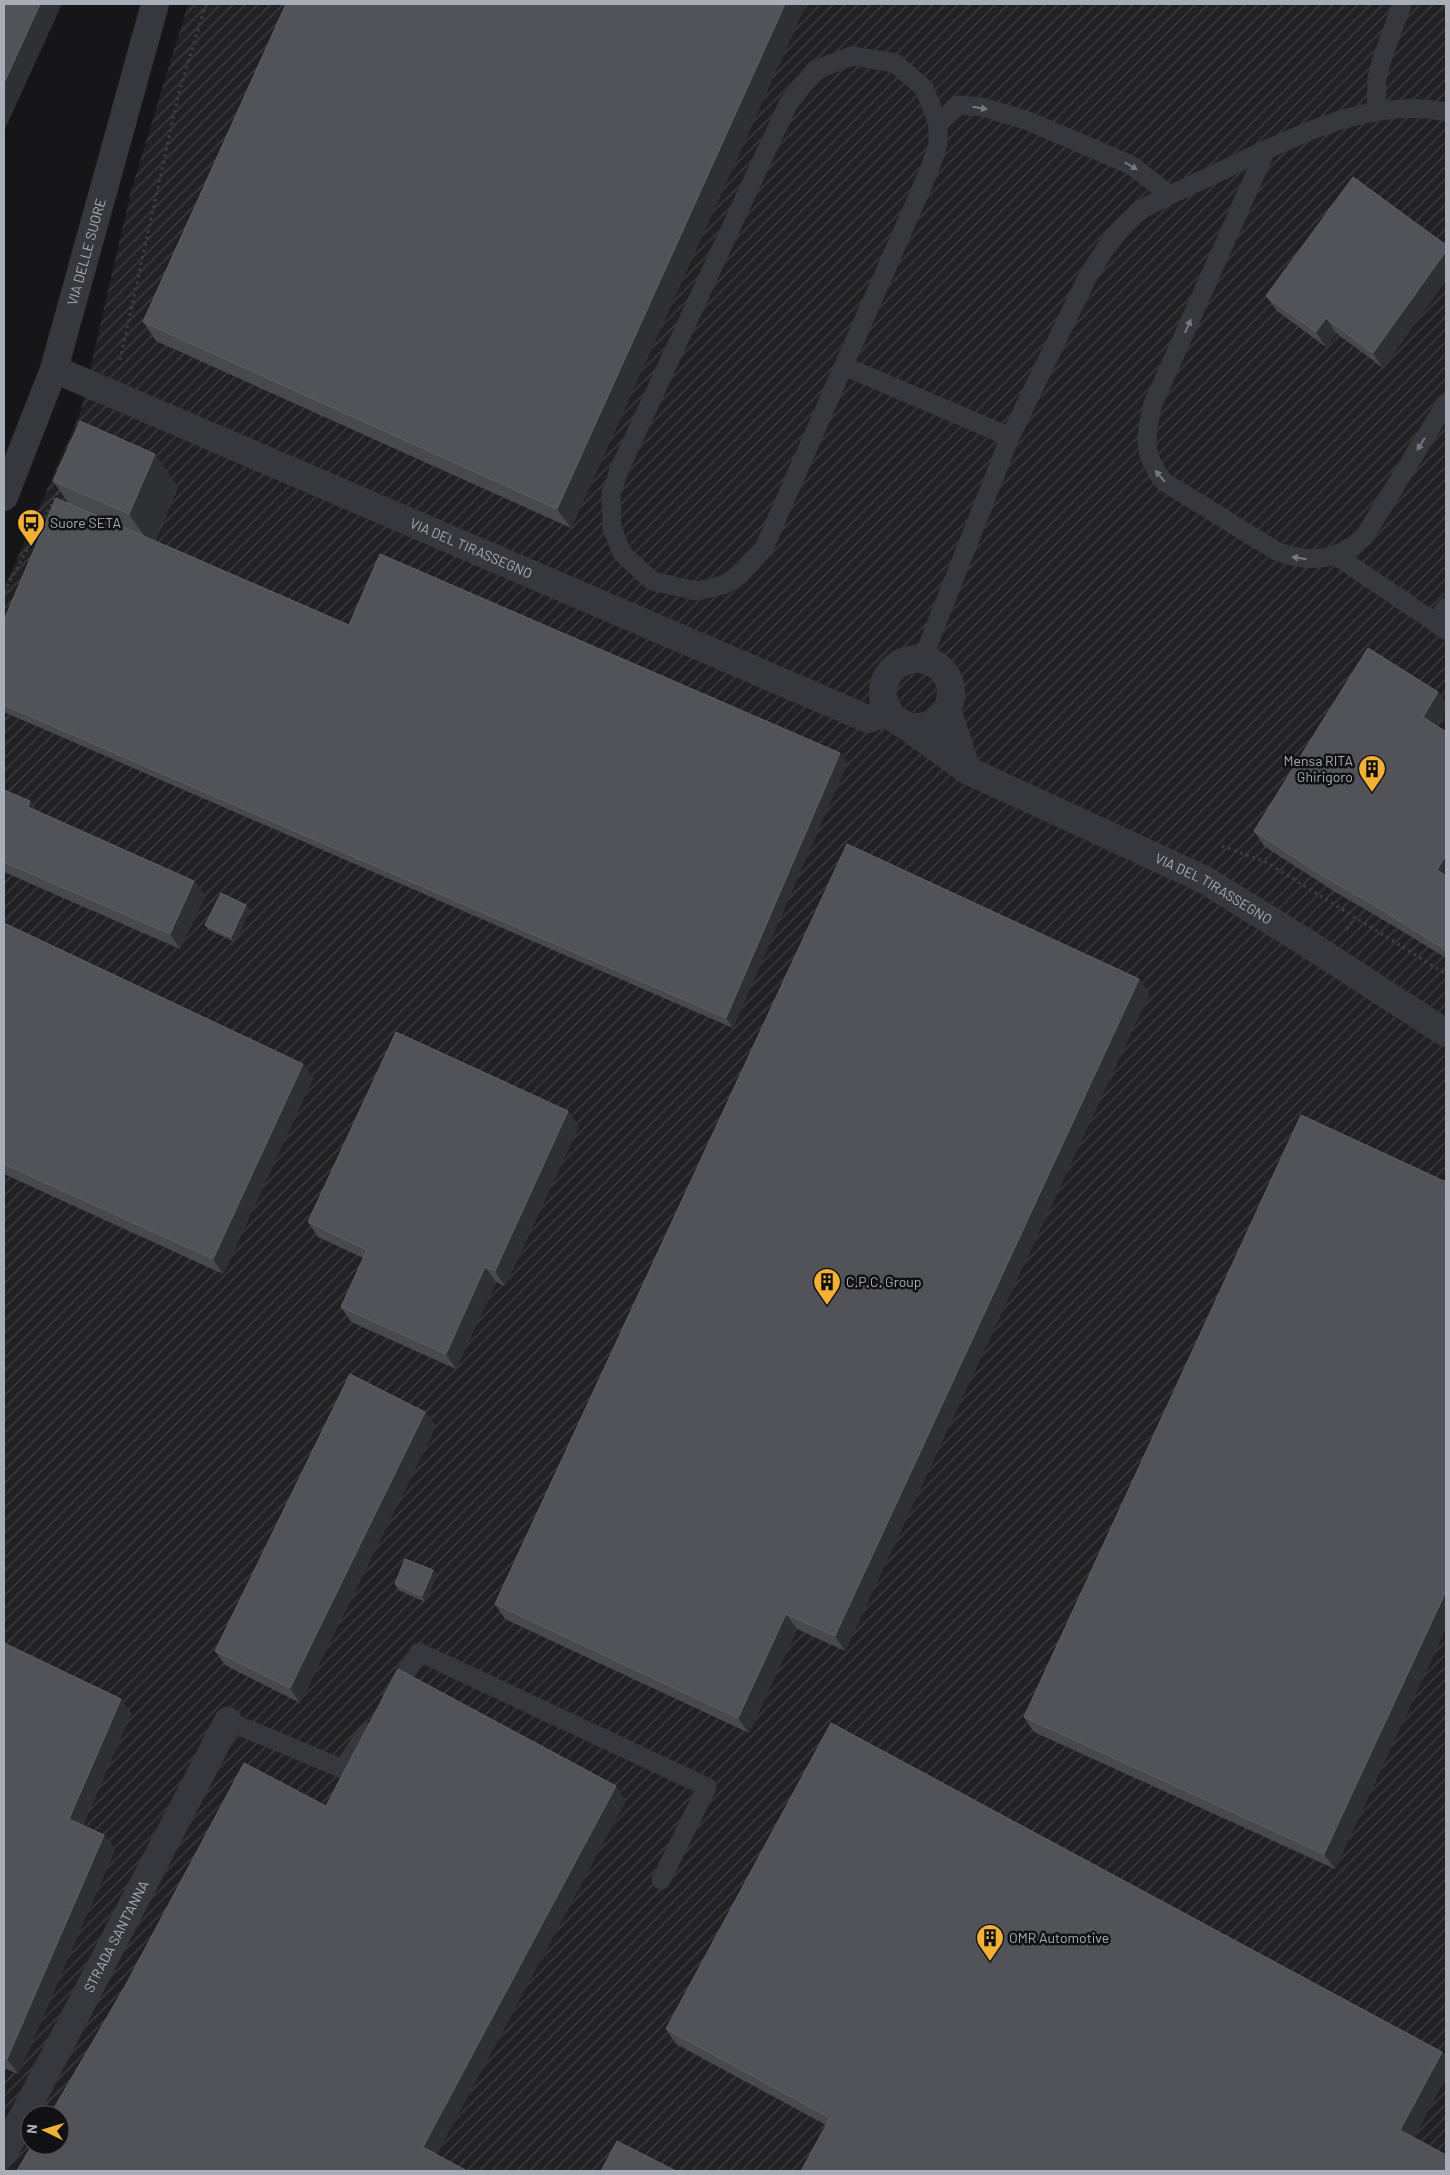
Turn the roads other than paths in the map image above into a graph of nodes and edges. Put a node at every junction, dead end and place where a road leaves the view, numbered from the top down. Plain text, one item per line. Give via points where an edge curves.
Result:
1 (156, 4) edge
2 (1402, 4) edge
3 (1376, 112) junction
4 (1446, 112) edge
5 (938, 123) junction
6 (1266, 150) junction
7 (1170, 195) junction
8 (844, 366) junction
9 (54, 369) junction
10 (1446, 403) edge
11 (1010, 437) junction
12 (4, 497) edge
13 (1336, 556) junction
14 (1446, 607) edge
15 (1441, 627) edge
16 (923, 658) junction
17 (947, 710) junction
18 (895, 718) junction
19 (967, 770) junction
20 (1446, 1033) edge
21 (228, 1721) joint
22 (661, 1880) dead end
23 (4, 2153) edge

1 - 9 street, VIA DELLE SUORE
2 - 3 lane via 1381,62
3 - 4 lane via 1398,108
3 - 6 lane via 1323,126
5 -> 7 lane via 959,105 982,107 1131,165
5 - 8 lane via 938,144 929,171
5 - 8 lane via 924,88 895,63 852,56 814,70 788,104 619,470 611,494 612,528 622,553 652,581 697,591 723,585 740,575 764,548
6 - 7 lane
13 -> 6 lane via 1306,559 1276,551 1163,481 1153,468 1146,449 1146,430 1153,404
7 - 11 lane via 1142,209 1105,249 1087,278
8 - 11 lane
9 - 12 street, VIA DELLE SUORE
9 - 18 street, VIA DEL TIRASSEGNO via 868,718
10 -> 13 lane via 1364,537 1351,549
11 - 16 lane
13 - 15 lane
14 - 15 lane
16 - 17 street via 942,669 948,678 951,689
16 - 18 street via 906,660 892,669 886,678 882,690 884,702
17 - 18 street via 940,719 918,728
17 - 19 street
18 - 19 street
19 - 20 street, VIA DEL TIRASSEGNO via 1203,879
21 - 22 lane via 343,1769 419,1652 707,1787
21 - 23 street, STRADA SANT'ANNA

